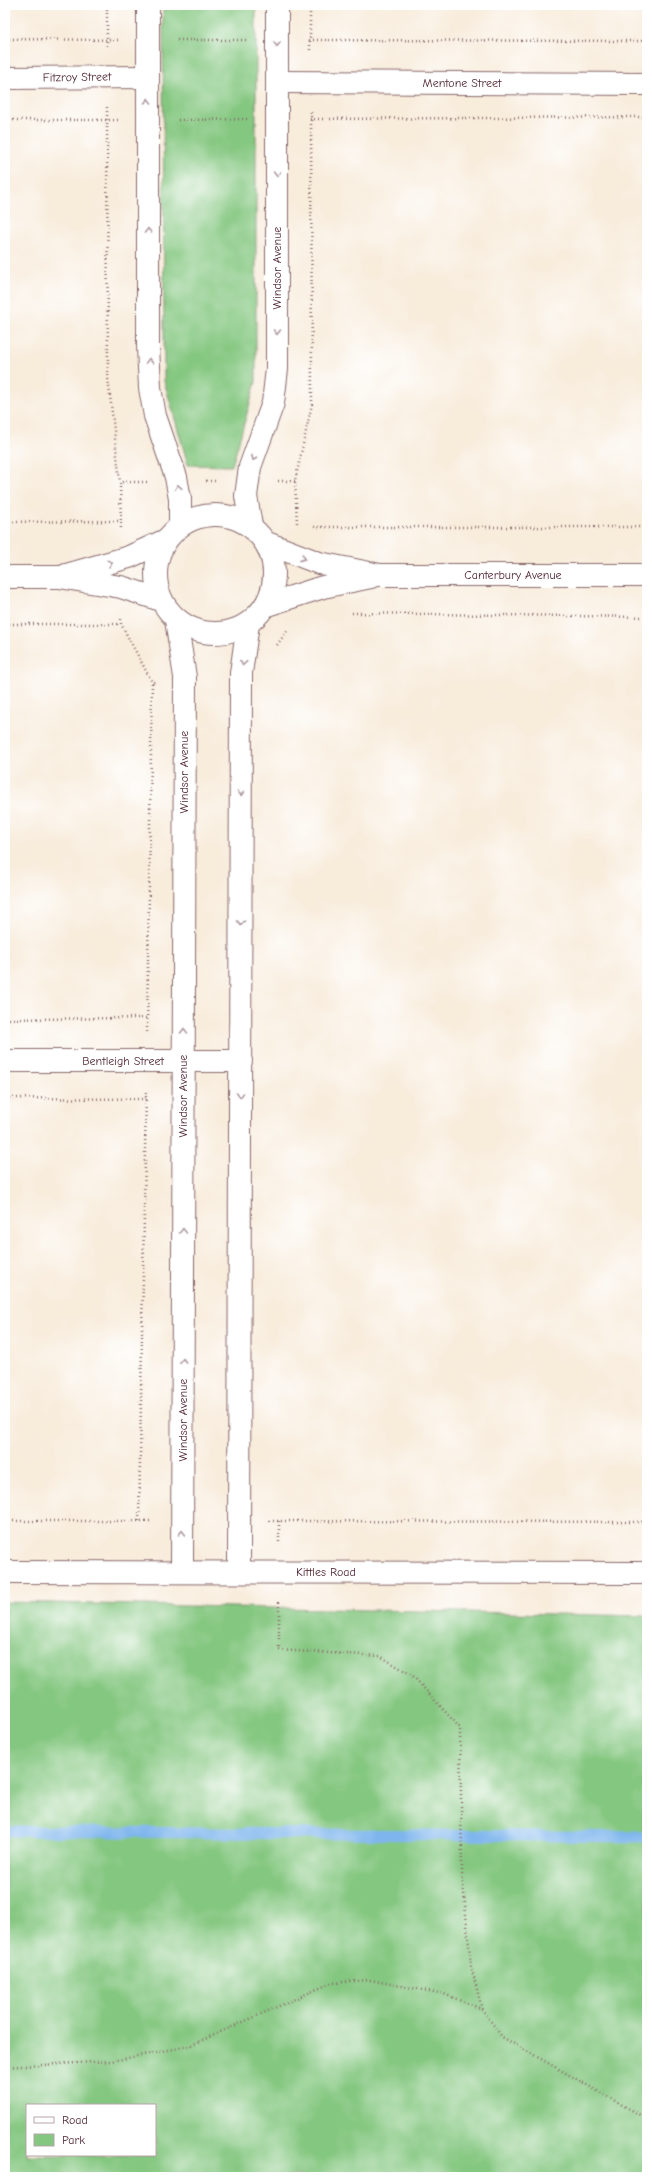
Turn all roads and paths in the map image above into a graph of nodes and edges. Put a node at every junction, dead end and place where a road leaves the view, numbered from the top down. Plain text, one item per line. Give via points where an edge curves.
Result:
1 (107, 5) edge
2 (148, 5) edge
3 (277, 5) edge
4 (310, 5) edge
5 (5, 39) edge
6 (107, 40) junction
7 (148, 40) junction
8 (277, 40) junction
9 (310, 40) junction
10 (647, 41) edge
11 (107, 77) junction
12 (148, 77) junction
13 (5, 78) edge
14 (277, 82) junction
15 (310, 82) junction
16 (647, 84) edge
17 (647, 117) edge
18 (277, 119) junction
19 (311, 119) junction
20 (5, 120) edge
21 (107, 120) junction
22 (148, 120) junction
23 (248, 481) junction
24 (295, 481) junction
25 (120, 482) junction
26 (176, 482) junction
27 (121, 521) junction
28 (5, 522) edge
29 (250, 526) junction
30 (297, 527) junction
31 (647, 527) edge
32 (173, 533) junction
33 (267, 543) junction
34 (298, 556) junction
35 (121, 560) junction
36 (380, 575) junction
37 (647, 575) edge
38 (5, 577) edge
39 (59, 577) junction
40 (121, 587) junction
41 (300, 594) junction
42 (161, 600) junction
43 (267, 605) junction
44 (348, 613) dead end
45 (647, 617) edge
46 (176, 620) junction
47 (5, 624) edge
48 (121, 624) junction
49 (248, 624) junction
50 (242, 669) junction
51 (185, 677) junction
52 (152, 682) junction
53 (147, 1018) junction
54 (5, 1019) edge
55 (5, 1061) edge
56 (146, 1061) junction
57 (184, 1061) junction
58 (240, 1061) junction
59 (5, 1098) edge
60 (146, 1099) junction
61 (5, 1521) edge
62 (140, 1521) junction
63 (182, 1521) junction
64 (239, 1521) junction
65 (279, 1521) junction
66 (647, 1522) edge
67 (5, 1572) edge
68 (182, 1572) junction
69 (239, 1572) junction
70 (279, 1572) junction
71 (647, 1573) edge
72 (482, 2009) junction
73 (5, 2067) edge
74 (647, 2116) edge

1 - 6 path
2 - 7 street
3 - 8 street, Windsor Avenue
4 - 9 path
5 - 6 path
6 - 7 path
6 - 11 path
7 - 8 path
7 - 12 street
8 - 9 path
8 -> 14 street, Windsor Avenue
9 - 10 path
9 - 15 path
11 - 12 street, Fitzroy Street
11 - 13 street, Fitzroy Street
11 - 21 path
22 -> 12 street
14 - 15 street, Mentone Street
14 - 18 street, Windsor Avenue
15 - 16 street, Mentone Street
15 - 19 path
17 - 19 path
18 - 19 path
18 - 22 path
18 -> 23 street, Windsor Avenue via 277,368 274,403 250,467
19 - 24 path via 312,404
20 - 21 path
21 - 22 path
21 - 25 path via 108,378
26 -> 22 street via 155,416 150,388
23 - 24 path
23 - 26 path
23 - 29 street, Windsor Avenue via 246,496
24 - 30 path
25 - 26 path
25 - 27 path
32 -> 26 street via 180,499
27 - 28 path
27 - 35 path
29 - 32 street via 240,519 219,514 199,516
29 - 33 street
30 - 31 path
30 - 34 path
32 - 35 street
32 - 42 street via 157,559 155,579
33 - 34 street, Canterbury Avenue
33 - 43 street via 274,563 274,584
34 -> 36 street, Canterbury Avenue via 319,563
39 -> 35 street
36 - 37 street, Canterbury Avenue
36 - 41 street, Canterbury Avenue
38 - 39 street
39 - 40 street
40 - 42 street
40 - 48 path
41 - 43 street, Canterbury Avenue
41 - 50 path via 300,613 261,666
42 - 46 street
43 - 49 street
44 - 45 path
46 - 49 street via 188,628 208,634 229,633
46 - 51 street, Windsor Avenue
47 - 48 path
48 - 52 path
49 -> 50 street
50 -> 58 street
51 - 52 path
57 -> 51 street, Windsor Avenue
52 - 53 path
53 - 54 path
53 - 56 path
55 - 56 street, Bentleigh Street
56 - 57 street, Bentleigh Street
56 - 60 path
57 - 58 street, Bentleigh Street
63 -> 57 street, Windsor Avenue
58 -> 64 street
59 - 60 path
60 - 62 path
61 - 62 path
62 - 63 path
68 -> 63 street, Windsor Avenue
64 - 65 path
64 - 69 street
65 - 66 path
65 - 70 path
67 - 68 street, Kittles Road
68 - 69 street, Kittles Road
69 - 70 street, Kittles Road
70 - 71 street, Kittles Road
70 - 72 path via 279,1650 380,1656 412,1675 460,1728 462,1873 472,1966
72 - 73 path via 444,1994 378,1982 331,1983 189,2046 112,2061
72 - 74 path via 502,2037 633,2112

